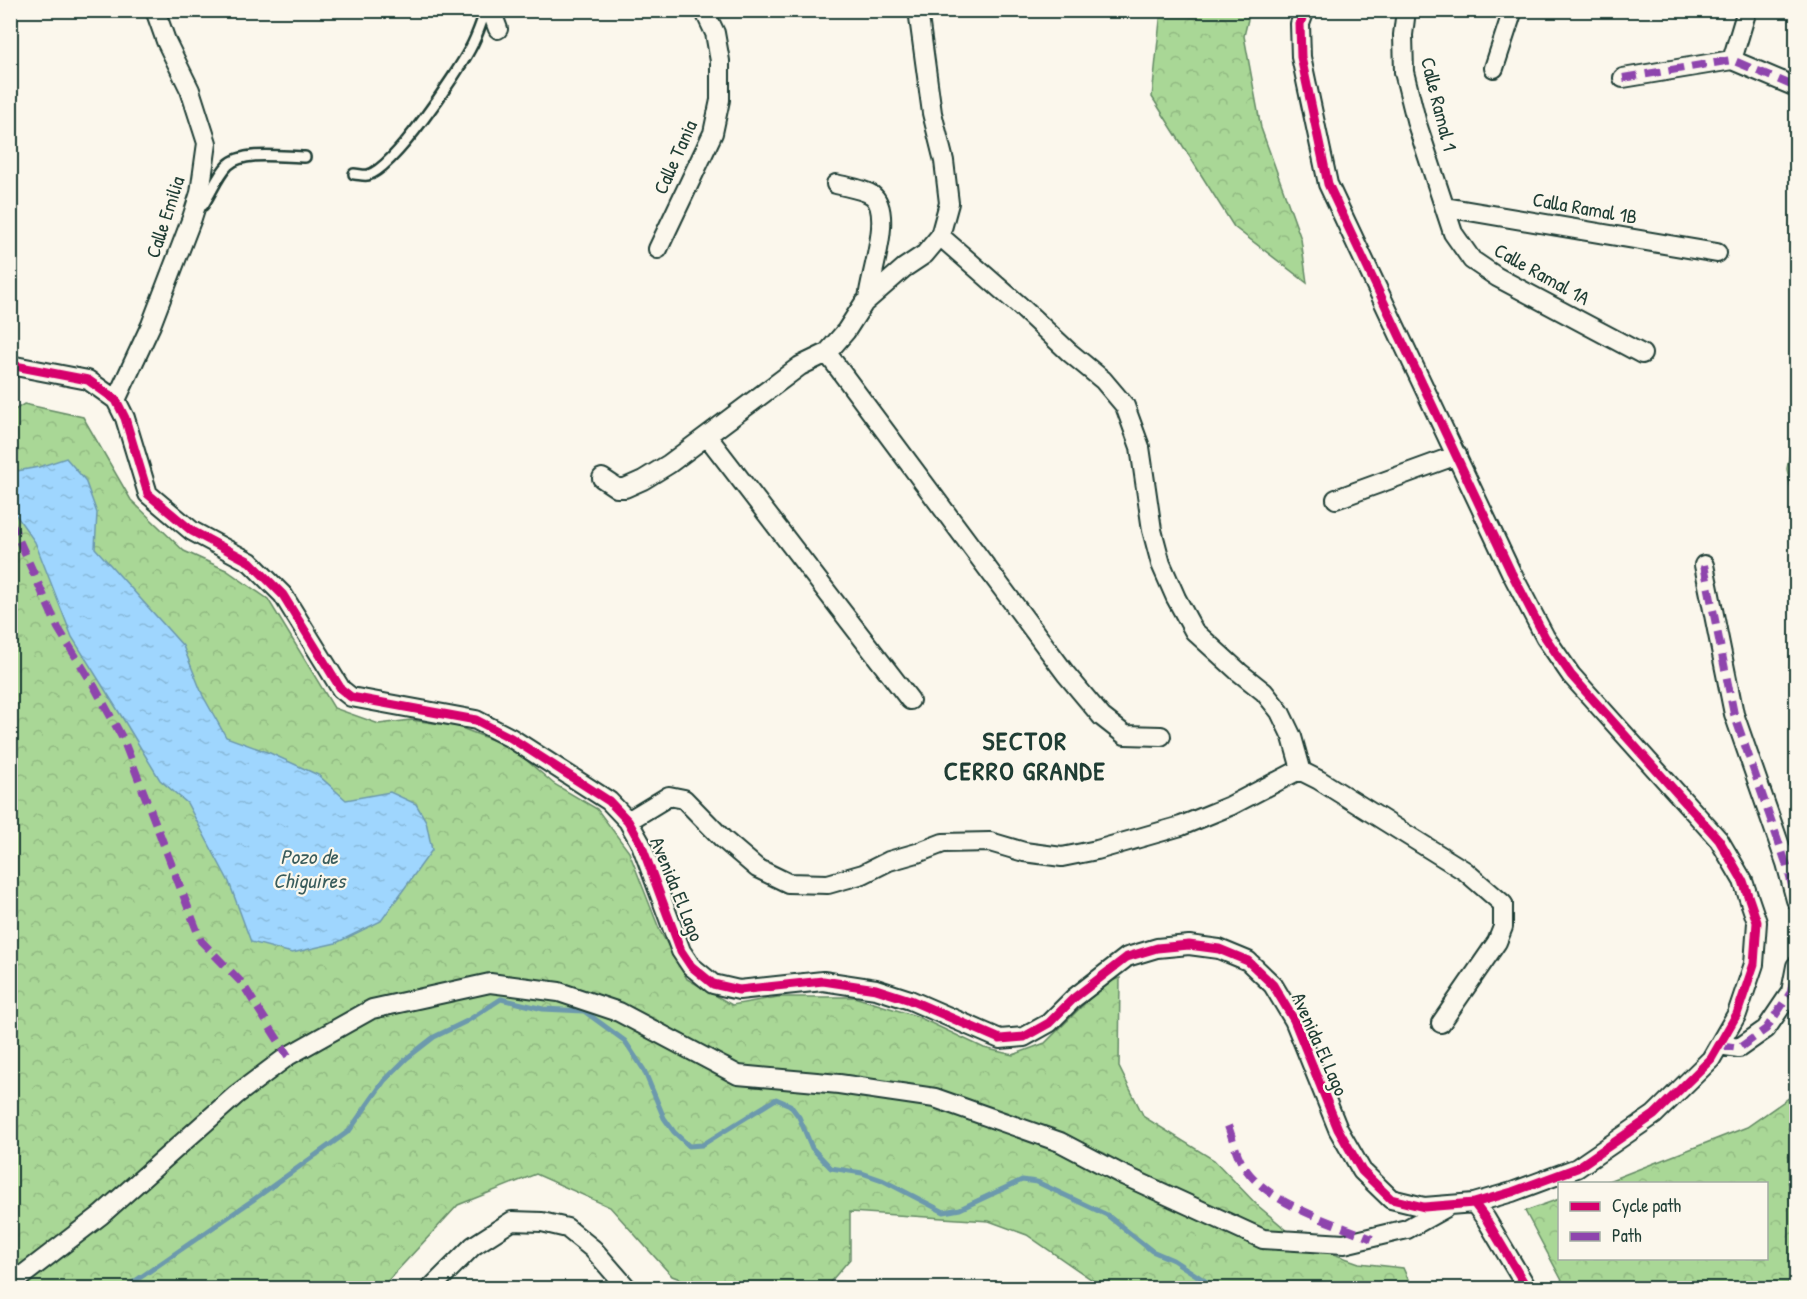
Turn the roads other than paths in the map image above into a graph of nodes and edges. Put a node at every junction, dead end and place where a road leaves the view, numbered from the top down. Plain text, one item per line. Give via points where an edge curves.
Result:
1 (155, 10) edge
2 (488, 10) edge
3 (704, 10) edge
4 (918, 10) edge
5 (1305, 10) edge
6 (1407, 10) edge
7 (1513, 10) edge
8 (1747, 10) edge
9 (498, 29) dead end
10 (1732, 60) junction
11 (1494, 68) dead end
12 (1623, 78) dead end
13 (1797, 87) edge
14 (305, 157) dead end
15 (354, 174) dead end
16 (836, 184) dead end
17 (1445, 207) junction
18 (192, 218) junction
19 (940, 236) junction
20 (658, 249) dead end
21 (1717, 254) dead end
22 (868, 299) junction
23 (827, 353) junction
24 (1642, 354) dead end
25 (10, 365) edge
26 (116, 400) junction
27 (708, 436) junction
28 (1457, 455) junction
29 (602, 477) dead end
30 (1336, 499) dead end
31 (1704, 565) dead end
32 (910, 700) dead end
33 (1161, 736) dead end
34 (1299, 771) junction
35 (628, 821) junction
36 (1797, 900) edge
37 (1797, 966) edge
38 (1441, 1023) dead end
39 (1719, 1045) junction
40 (1474, 1203) junction
41 (1450, 1206) junction
42 (10, 1285) edge
43 (431, 1288) edge
44 (627, 1288) edge
45 (1527, 1288) edge

1 - 18 street, Calle Emilia via 190,90 207,143
2 - 9 street
2 - 15 lane via 466,57 408,139 380,168 368,175
3 - 20 street, Calle Tania via 715,33 720,61 720,100 713,133
4 - 19 street via 949,203
5 - 28 street, Avenida El Lago via 1300,24 1301,57 1328,184
6 - 17 street, Calle Ramal 1 via 1402,35 1404,72
7 - 11 street
8 - 10 street
10 - 12 street
10 - 13 street
14 - 18 lane via 239,158 228,165
16 - 22 street via 870,194 880,209 882,228
17 - 21 street, Calla Ramal 1B
17 - 24 street, Calle Ramal 1A via 1453,233 1472,260
18 - 26 street, Calle Emilia via 151,325
19 - 22 street via 926,255
19 - 34 street via 1103,380 1125,406 1140,447 1161,564 1176,598 1194,631 1264,692 1280,712 1292,737
22 - 23 street
23 - 27 street via 800,366
23 - 33 street via 1102,717 1125,735
25 - 26 street via 88,381
26 - 35 street, Avenida El Lago via 148,494 192,531 259,570 283,595 341,689 351,697 476,720 609,801
27 - 29 street via 644,480 625,488 617,488
27 - 32 street
28 - 30 street
28 - 39 street, Avenida El Lago via 1545,637 1571,675 1719,840 1743,882 1756,922 1754,964 1737,1014
31 - 36 street via 1734,714
34 - 35 street via 1181,826 1097,850 1062,857 990,842 943,843 828,884 788,883 757,868 684,799 669,796
34 - 38 street via 1465,871 1503,904 1503,927 1497,942
35 - 41 street, Avenida El Lago via 681,951 691,966 713,984 739,990 823,981 876,989 1000,1039 1024,1037 1049,1023 1127,957 1157,948 1189,945 1219,949 1248,961 1273,985 1294,1020 1338,1129 1362,1171 1391,1198 1424,1207
37 - 39 street via 1791,992 1766,1029 1739,1048
39 - 40 street, Avenida El Lago via 1711,1059 1654,1115 1577,1168
40 - 41 street, Avenida El Lago
40 - 45 street
41 - 42 street via 1407,1229 1344,1244 1263,1239 1060,1142 935,1098 738,1075 619,1012 560,992 490,983 372,1009 288,1056 236,1095 101,1215
43 - 44 street via 473,1246 512,1221 567,1228 593,1249

